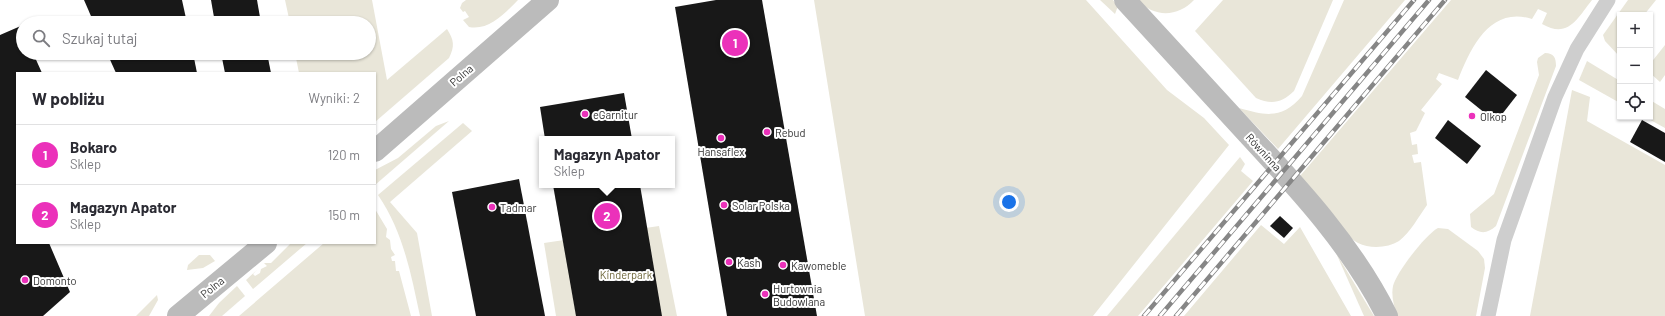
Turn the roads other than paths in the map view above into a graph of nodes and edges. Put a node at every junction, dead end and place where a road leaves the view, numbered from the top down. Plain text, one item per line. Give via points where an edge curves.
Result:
1 (548, 0) edge
2 (1125, 0) edge
3 (1608, 0) edge
4 (376, 150) edge
5 (265, 244) edge
6 (178, 316) edge
7 (1386, 316) edge
8 (1488, 316) edge

1 - 4 street, Polna
2 - 7 street, Równinna via 1291,181 1343,244
3 - 8 street via 1577,49 1555,98 1504,240
5 - 6 street, Polna

